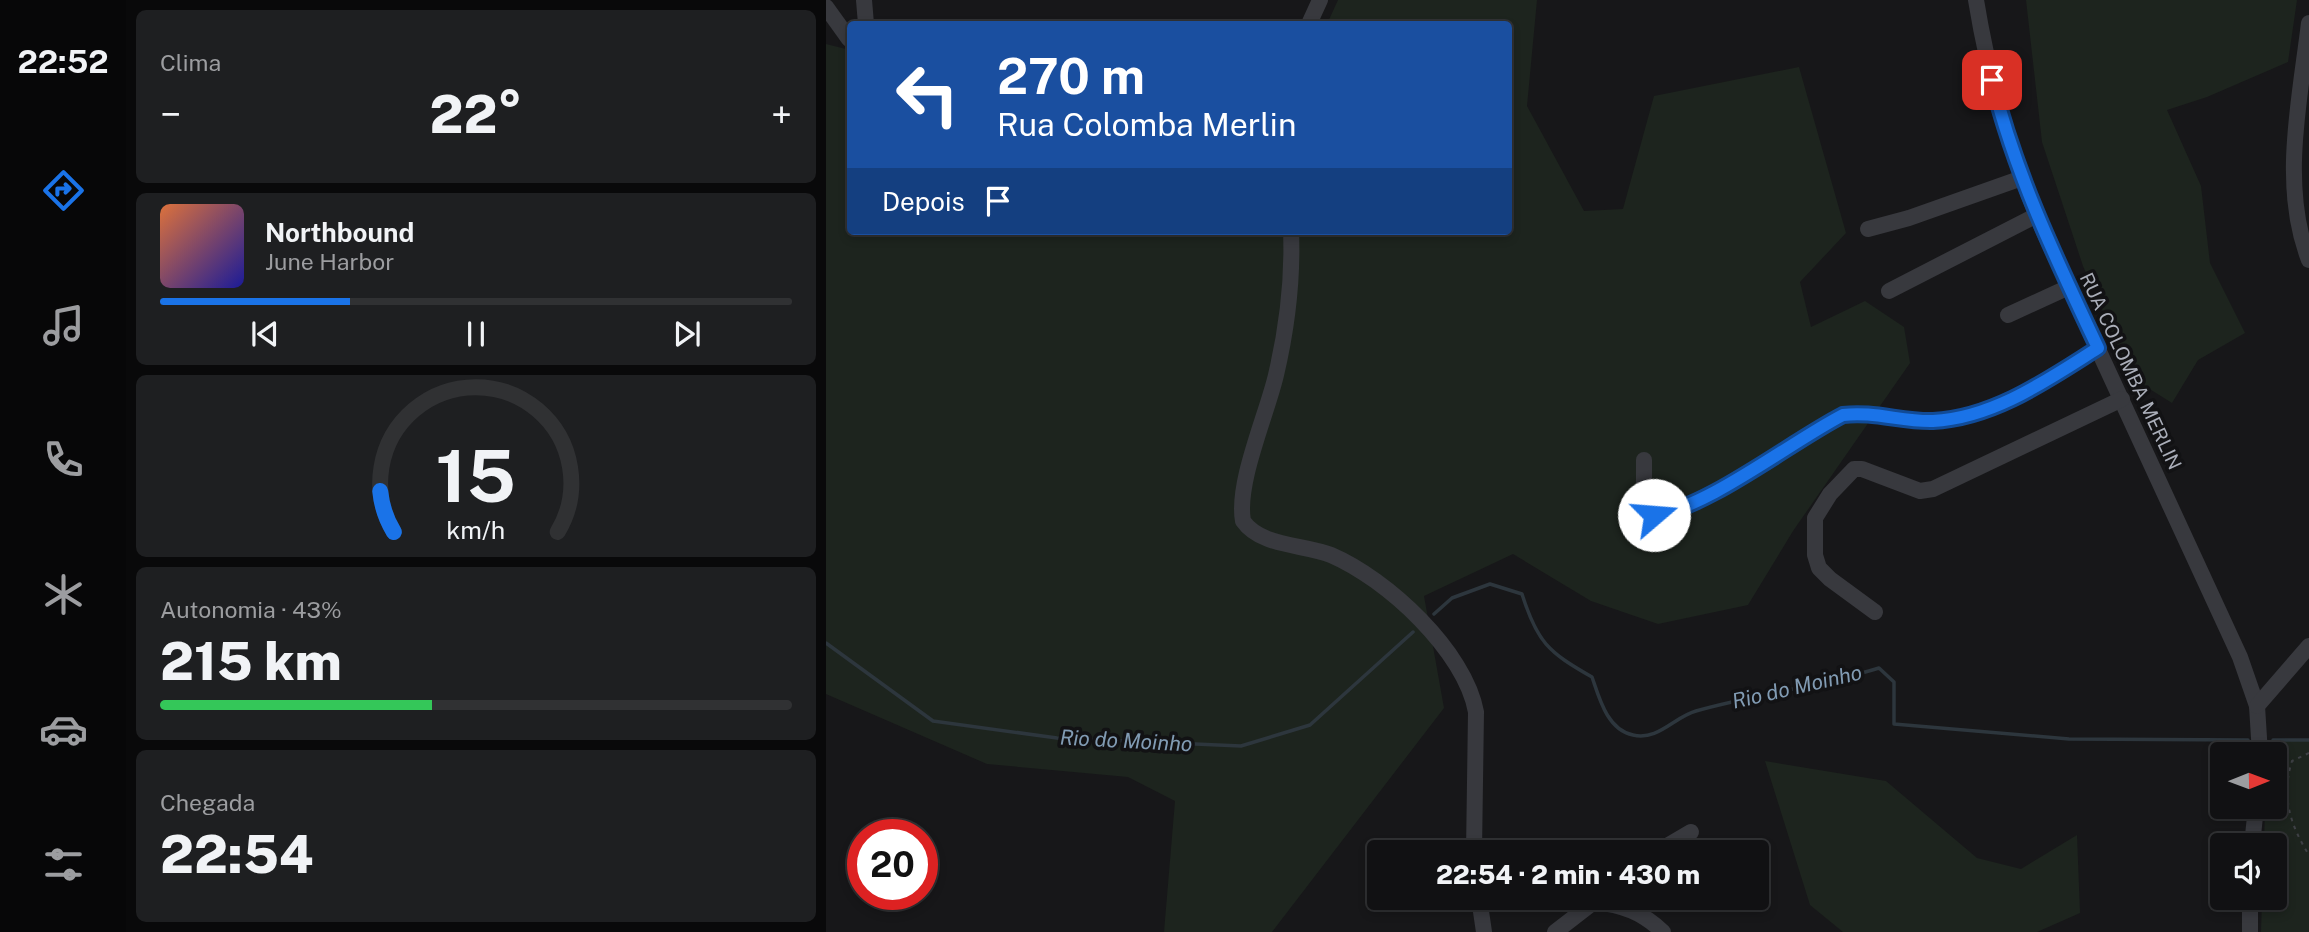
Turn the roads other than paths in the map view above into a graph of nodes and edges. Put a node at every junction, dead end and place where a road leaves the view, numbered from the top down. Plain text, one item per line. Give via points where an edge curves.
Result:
1 (864, 0) edge
2 (1320, 0) edge
3 (1976, 0) edge
4 (826, 7) edge
5 (866, 21) edge
6 (1310, 21) edge
7 (2309, 23) edge
8 (847, 36) edge
9 (2022, 178) junction
10 (2037, 215) junction
11 (1868, 229) dead end
12 (1291, 235) edge
13 (2309, 260) edge
14 (2070, 287) junction
15 (1889, 291) dead end
16 (2008, 315) dead end
17 (2098, 348) junction
18 (2122, 399) junction
19 (1644, 460) dead end
20 (1875, 612) dead end
21 (2309, 646) edge
22 (2257, 706) junction
23 (2259, 742) edge
24 (1691, 832) dead end
25 (1474, 840) edge
26 (1677, 840) edge
27 (1481, 910) edge
28 (1584, 910) edge
29 (1634, 910) edge
30 (2249, 910) edge
31 (1484, 932) edge
32 (1555, 932) edge
33 (1663, 932) edge
34 (2250, 932) edge

1 - 5 street
2 - 6 street
3 - 9 street, RUA COLOMBA MERLIN via 2000,113
4 - 8 street
7 - 13 street via 2294,158 2298,232
9 - 10 street, RUA COLOMBA MERLIN
9 - 11 street
10 - 14 street, RUA COLOMBA MERLIN
10 - 15 street
12 - 25 street via 1282,350 1244,487 1243,521 1258,535 1330,554 1378,583 1406,605 1460,668 1476,712
14 - 16 street
14 - 17 street, RUA COLOMBA MERLIN
17 - 18 street, RUA COLOMBA MERLIN
17 - 19 street via 2025,392 1969,415 1915,421 1843,415 1706,497 1665,514 1654,515 1644,506
18 - 20 street via 1933,489 1920,491 1854,469 1829,494 1815,518 1815,555 1830,579
18 - 22 street, RUA COLOMBA MERLIN via 2240,657
21 - 22 street
22 - 23 street, RUA COLOMBA MERLIN
24 - 26 street
27 - 31 street
28 - 32 street
29 - 33 street
30 - 34 street

